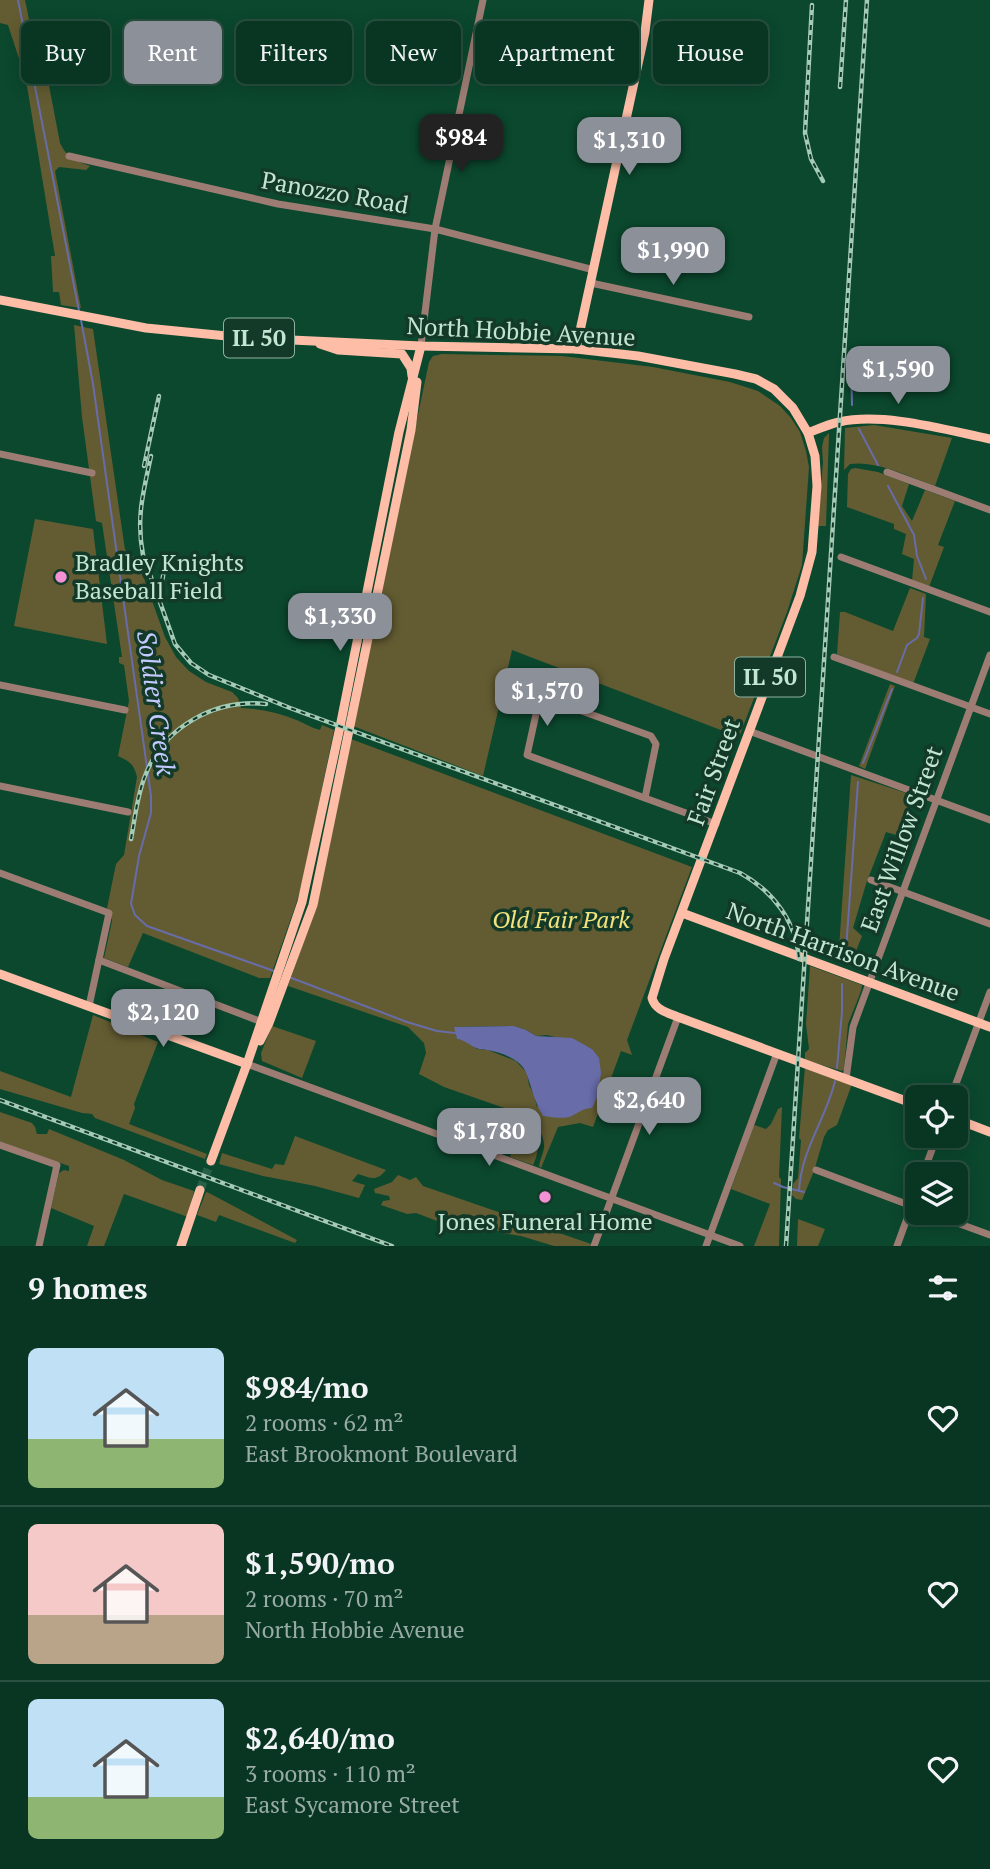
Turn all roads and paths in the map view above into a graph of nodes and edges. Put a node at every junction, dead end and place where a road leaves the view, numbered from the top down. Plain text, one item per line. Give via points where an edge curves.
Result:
1 (483, 0) edge
2 (649, 0) edge
3 (69, 156) dead end
4 (435, 229) junction
5 (594, 270) junction
6 (591, 284) junction
7 (0, 300) edge
8 (749, 317) dead end
9 (312, 341) junction
10 (421, 346) junction
11 (576, 349) junction
12 (412, 382) junction
13 (808, 433) junction
14 (990, 439) edge
15 (0, 454) edge
16 (887, 472) dead end
17 (92, 473) dead end
18 (990, 510) edge
19 (841, 557) dead end
20 (990, 612) edge
21 (990, 655) edge
22 (834, 657) dead end
23 (0, 685) edge
24 (971, 707) junction
25 (125, 710) dead end
26 (990, 714) edge
27 (749, 731) junction
28 (0, 786) edge
29 (645, 798) junction
30 (937, 800) junction
31 (128, 812) dead end
32 (990, 820) edge
33 (716, 824) junction
34 (0, 873) edge
35 (871, 880) dead end
36 (903, 892) junction
37 (682, 913) junction
38 (990, 924) edge
39 (99, 960) junction
40 (285, 969) junction
41 (0, 974) edge
42 (280, 982) junction
43 (870, 982) junction
44 (990, 992) edge
45 (89, 1006) junction
46 (678, 1017) junction
47 (261, 1022) junction
48 (979, 1023) junction
49 (990, 1027) edge
50 (777, 1054) junction
51 (247, 1064) junction
52 (846, 1079) junction
53 (956, 1085) edge
54 (905, 1101) edge
55 (968, 1124) edge
56 (990, 1132) edge
57 (0, 1145) edge
58 (211, 1161) tunnel mouth
59 (816, 1170) dead end
60 (200, 1190) tunnel mouth
61 (611, 1199) junction
62 (905, 1204) edge
63 (906, 1225) edge
64 (963, 1225) edge
65 (710, 1235) junction
66 (990, 1235) edge
67 (39, 1246) edge
68 (181, 1246) edge
69 (594, 1246) edge
70 (706, 1246) edge
71 (740, 1246) edge
72 (897, 1246) edge

1 - 4 street
2 - 5 main road
3 - 4 street, Panozzo Road via 278,204
4 - 5 street, Panozzo Road
4 - 10 street
5 - 6 main road
6 - 8 street
6 - 11 main road
7 - 9 main road, North Hobbie Avenue / IL 50 via 153,328
9 - 10 main road, North Hobbie Avenue / IL 50
9 - 12 main road via 338,350 401,354 411,368
10 - 11 main road, North Hobbie Avenue / IL 50
10 - 12 main road
10 - 40 main road via 411,430 313,905
11 - 13 main road, North Hobbie Avenue / IL 50 via 756,379 783,397
12 - 40 main road
13 - 14 main road via 862,419
13 - 27 main road, Fair Street / IL 50 via 817,486 812,552
15 - 17 street
16 - 18 street
19 - 20 street
21 - 24 street, East Willow Street
22 - 24 street
23 - 25 street
24 - 26 street
24 - 30 street, East Willow Street
27 - 30 street
27 - 33 main road, Fair Street / IL 50
28 - 31 street
29 - 29 street via 656,744 651,736 540,696 527,755
29 - 33 street
30 - 32 street
30 - 36 street, East Willow Street
33 - 37 main road, Fair Street / IL 50
34 - 39 street via 109,913
35 - 36 street
36 - 38 street
36 - 43 street, East Willow Street
37 - 43 main road, North Harrison Avenue
37 - 46 main road, Fair Street / IL 50 via 652,998 659,1009
39 - 45 street
39 - 47 street
40 - 42 main road
41 - 45 main road
42 - 47 main road
42 - 51 main road via 269,1025
43 - 48 main road, North Harrison Avenue
43 - 52 street, East Willow Street via 853,1027
44 - 48 street
45 - 51 main road
46 - 50 main road, IL 50
46 - 61 street
47 - 51 main road
48 - 49 main road, North Harrison Avenue
48 - 53 street
50 - 52 main road, IL 50
50 - 65 street
51 - 58 main road
51 - 61 street
52 - 54 main road, IL 50
55 - 56 main road
57 - 67 street via 57,1166
59 - 62 street
60 - 68 main road
61 - 65 street
61 - 69 street
63 - 72 street
64 - 66 street
65 - 70 street
65 - 71 street

